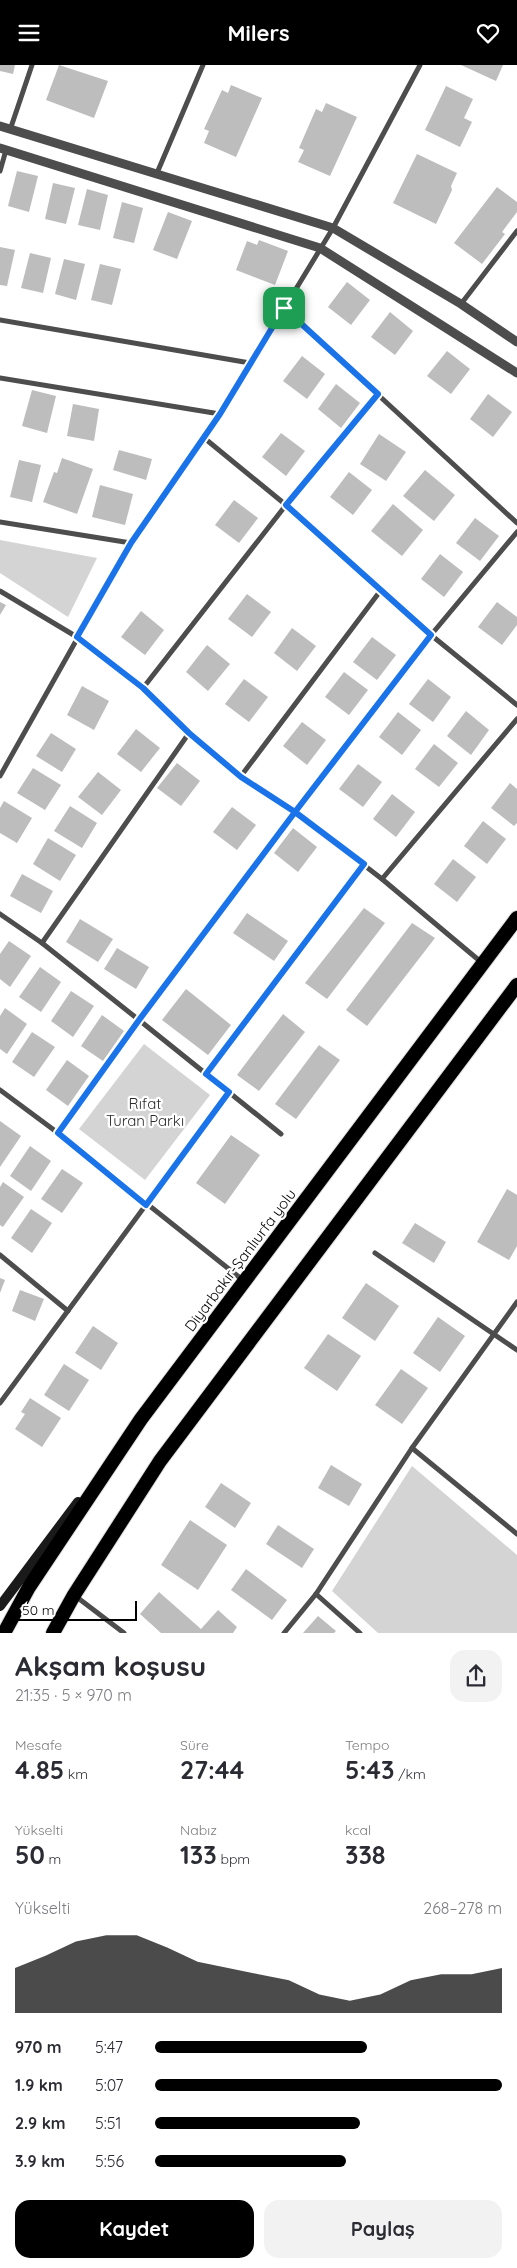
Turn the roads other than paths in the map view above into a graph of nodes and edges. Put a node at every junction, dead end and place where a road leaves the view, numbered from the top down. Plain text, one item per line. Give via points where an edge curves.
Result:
1 (32, 65) edge
2 (203, 65) edge
3 (420, 65) edge
4 (0, 126) edge
5 (10, 130) junction
6 (3, 149) edge
7 (0, 171) edge
8 (157, 173) junction
9 (334, 228) junction
10 (517, 231) edge
11 (320, 248) junction
12 (461, 304) junction
13 (284, 308) junction
14 (0, 320) edge
15 (517, 342) edge
16 (250, 363) junction
17 (517, 373) edge
18 (0, 378) edge
19 (378, 394) junction
20 (220, 414) junction
21 (203, 437) junction
22 (286, 505) junction
23 (0, 522) edge
24 (517, 523) edge
25 (517, 532) edge
26 (131, 543) junction
27 (381, 590) junction
28 (0, 591) edge
29 (431, 635) junction
30 (77, 637) junction
31 (143, 688) junction
32 (517, 705) edge
33 (517, 719) edge
34 (189, 733) junction
35 (0, 776) edge
36 (241, 777) junction
37 (295, 812) junction
38 (364, 864) junction
39 (382, 879) junction
40 (0, 914) edge
41 (517, 918) edge
42 (42, 943) junction
43 (482, 963) junction
44 (517, 985) edge
45 (139, 1020) junction
46 (206, 1074) junction
47 (0, 1091) edge
48 (229, 1092) junction
49 (58, 1133) junction
50 (282, 1134) dead end
51 (146, 1205) junction
52 (376, 1253) dead end
53 (0, 1255) edge
54 (244, 1281) junction
55 (517, 1302) edge
56 (68, 1311) junction
57 (494, 1335) junction
58 (517, 1351) edge
59 (0, 1403) edge
60 (141, 1419) junction
61 (412, 1449) junction
62 (517, 1534) edge
63 (316, 1594) junction
64 (74, 1595) junction
65 (0, 1606) edge
66 (4, 1633) edge
67 (53, 1633) edge
68 (124, 1633) edge
69 (284, 1633) edge
70 (360, 1633) edge

1 - 5 street
2 - 8 street
3 - 9 street
4 - 5 street
5 - 8 street
6 - 7 street
6 - 11 street
8 - 9 street
9 - 11 street
9 - 12 street
10 - 12 street
11 - 13 street
11 - 17 street
12 - 15 street
13 - 16 street
13 - 19 street
14 - 16 street
16 - 20 street
18 - 20 street
19 - 22 street
19 - 24 street
20 - 21 street
21 - 22 street
21 - 26 street
22 - 27 street
22 - 31 street
23 - 26 street
25 - 29 street
26 - 30 street
27 - 29 street
27 - 36 street
28 - 30 street
29 - 32 street
29 - 37 street
30 - 31 street
30 - 35 street
31 - 34 street
33 - 39 street
34 - 36 street
34 - 42 street
36 - 37 street
37 - 38 street
37 - 45 street
38 - 39 street
38 - 46 street
39 - 43 street
40 - 42 street
41 - 43 highway, Diyarbakır-Şanlıurfa yolu
42 - 45 street
43 - 54 highway, Diyarbakır-Şanlıurfa yolu
44 - 64 highway via 160,1461
45 - 46 street
45 - 49 street
46 - 48 street
47 - 49 street
48 - 50 street
48 - 51 street
49 - 51 street
51 - 54 street
51 - 56 street
52 - 57 street
53 - 56 street
54 - 60 highway, Diyarbakır-Şanlıurfa yolu
55 - 57 street
56 - 59 street
57 - 58 street
57 - 61 street
60 - 65 main road
60 - 66 highway, Diyarbakır-Şanlıurfa yolu via 28,1587
61 - 62 street
61 - 63 street
63 - 69 street
63 - 70 street
64 - 67 highway
64 - 68 street

